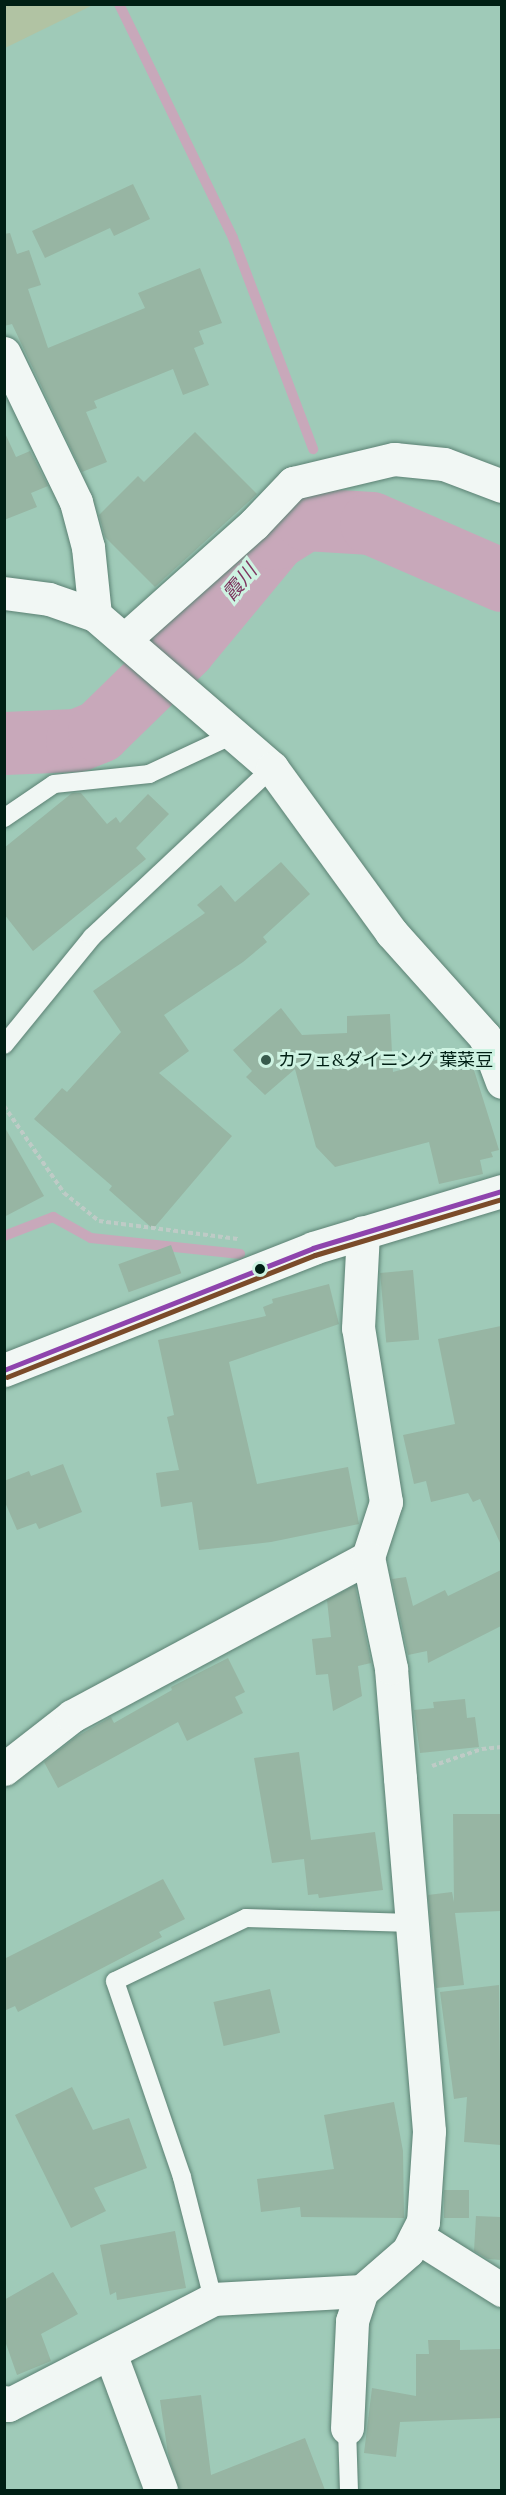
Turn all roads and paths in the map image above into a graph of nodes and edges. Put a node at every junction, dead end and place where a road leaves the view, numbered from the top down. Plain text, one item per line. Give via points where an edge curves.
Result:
1 (4, 353) edge
2 (501, 486) edge
3 (4, 593) edge
4 (95, 615) junction
5 (130, 643) junction
6 (226, 725) junction
7 (272, 768) junction
8 (4, 818) edge
9 (493, 1033) edge
10 (4, 1045) edge
11 (501, 1082) edge
12 (4, 1106) edge
13 (500, 1196) edge
14 (363, 1232) junction
15 (245, 1240) dead end
16 (4, 1370) edge
17 (368, 1557) junction
18 (501, 1747) edge
19 (4, 1769) edge
20 (400, 1778) junction
21 (412, 1923) junction
22 (416, 2236) junction
23 (501, 2290) edge
24 (362, 2291) junction
25 (213, 2300) junction
26 (110, 2353) junction
27 (4, 2402) edge
28 (347, 2428) joint
29 (161, 2490) edge
30 (349, 2490) edge

1 - 4 street via 76,502 88,547
2 - 5 street via 444,464 394,459 293,483
3 - 4 street via 49,599
4 - 5 street
5 - 6 street
6 - 7 street
6 - 8 lane via 149,774 54,784
7 - 9 street via 391,932
7 - 10 lane via 92,937
9 - 11 street
12 - 15 path via 64,1193 99,1221
13 - 14 street
14 - 16 street
14 - 17 street via 358,1328 386,1502
17 - 19 street via 72,1716
17 - 20 street via 391,1668
18 - 20 path via 482,1749
20 - 21 street
21 - 22 street via 429,2131 423,2222
21 - 25 lane via 246,1918 115,1981 182,2177
22 - 23 street
22 - 24 street via 408,2251
24 - 25 street
24 - 28 street via 352,2321
25 - 26 street
26 - 27 street via 8,2405
26 - 29 street
28 - 30 lane

